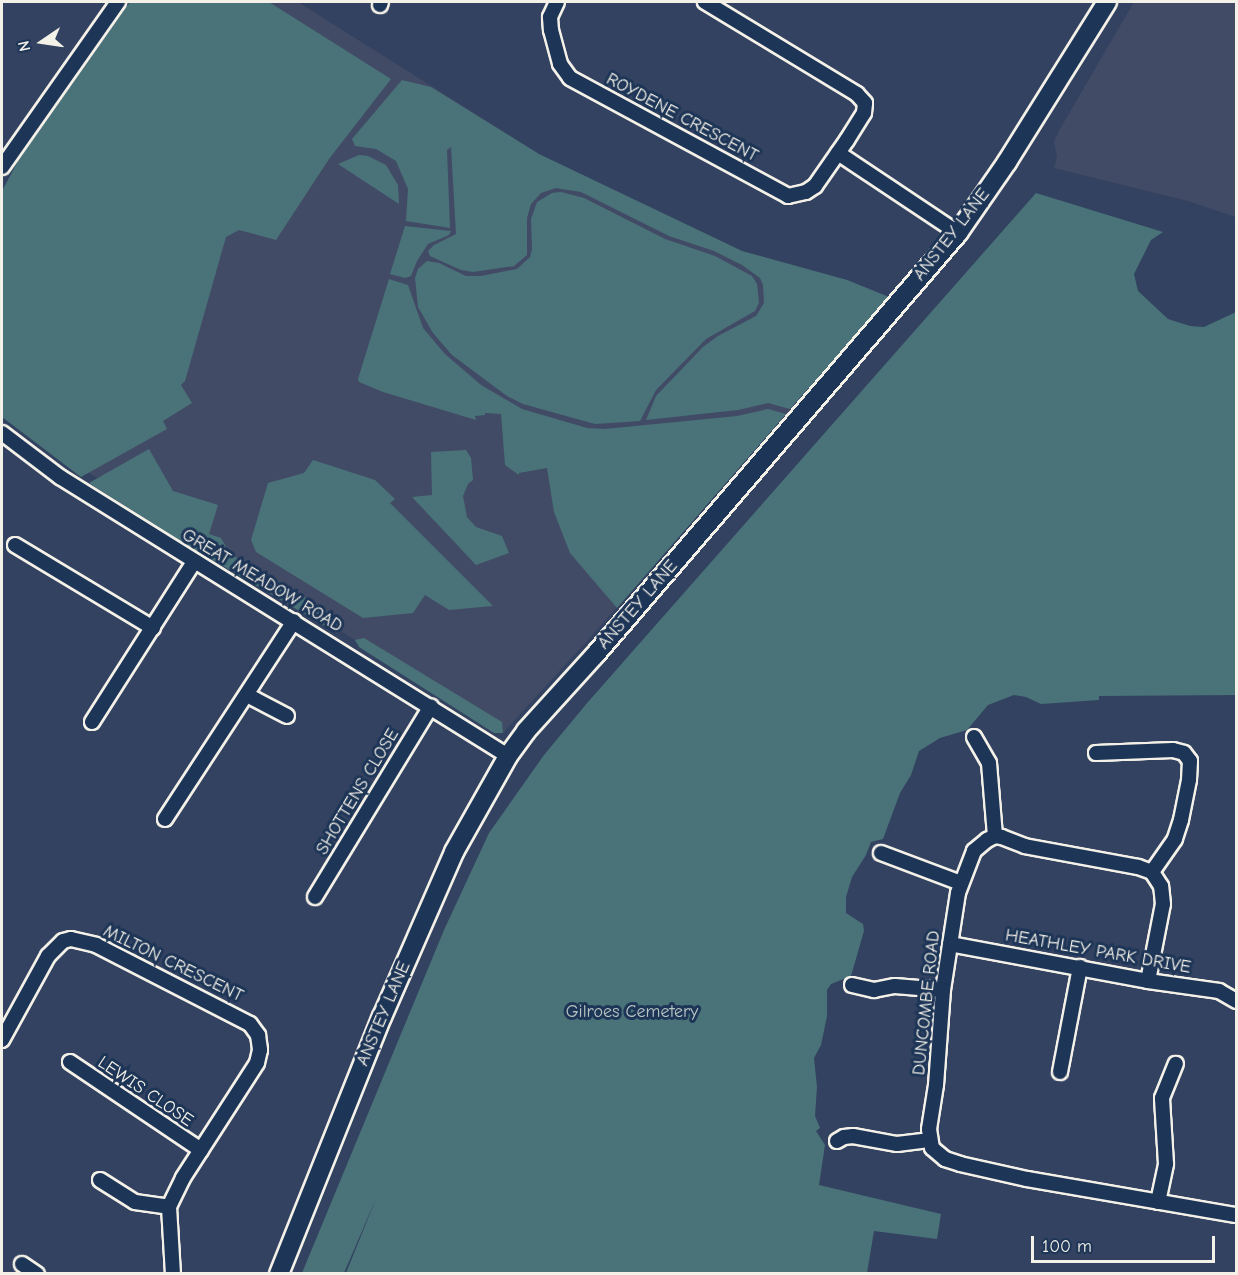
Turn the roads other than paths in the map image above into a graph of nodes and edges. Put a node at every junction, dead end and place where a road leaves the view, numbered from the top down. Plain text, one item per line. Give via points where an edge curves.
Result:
1 (118, 2) edge
2 (557, 2) edge
3 (705, 2) edge
4 (1107, 2) edge
5 (838, 153) junction
6 (2, 167) edge
7 (958, 233) junction
8 (2, 433) edge
9 (15, 544) dead end
10 (194, 562) junction
11 (294, 621) junction
12 (153, 628) junction
13 (248, 695) junction
14 (431, 706) junction
15 (287, 716) dead end
16 (92, 722) dead end
17 (974, 737) dead end
18 (1096, 753) dead end
19 (508, 756) junction
20 (165, 819) dead end
21 (995, 836) junction
22 (880, 853) dead end
23 (1152, 872) junction
24 (961, 883) junction
25 (315, 897) dead end
26 (950, 944) junction
27 (1080, 967) junction
28 (1148, 981) junction
29 (852, 985) dead end
30 (943, 990) junction
31 (1236, 1001) edge
32 (2, 1040) edge
33 (70, 1062) dead end
34 (1176, 1064) dead end
35 (1060, 1072) dead end
36 (929, 1140) junction
37 (837, 1141) dead end
38 (201, 1150) junction
39 (100, 1179) dead end
40 (1158, 1202) junction
41 (169, 1207) junction
42 (1236, 1215) edge
43 (22, 1264) dead end
44 (37, 1274) edge
45 (173, 1274) edge
46 (279, 1274) edge

1 - 6 street
2 - 5 street, ROYDENE CRESCENT via 550,17 551,30 560,64 570,78 788,196 797,196 815,186
3 - 5 street, ROYDENE CRESCENT via 863,99 864,113
4 - 7 main road, ANSTEY LANE
5 - 7 street
7 - 19 main road, ANSTEY LANE
8 - 10 street, GREAT MEADOW ROAD via 60,477
9 - 12 street
10 - 11 street, GREAT MEADOW ROAD
10 - 12 street
11 - 13 street
11 - 14 street, GREAT MEADOW ROAD
12 - 16 street
13 - 15 street
13 - 20 street
14 - 19 street, GREAT MEADOW ROAD
14 - 25 street, SHOTTENS CLOSE
17 - 21 street via 989,763
18 - 23 street via 1166,749 1184,753 1190,761 1175,839
19 - 46 main road, ANSTEY LANE via 454,852 382,1017
21 - 23 street via 1025,846
21 - 24 street, DUNCOMBE ROAD via 974,851
22 - 24 street
23 - 28 street via 1161,886 1163,904
24 - 26 street, DUNCOMBE ROAD
26 - 27 street, HEATHLEY PARK DRIVE
26 - 30 street, DUNCOMBE ROAD
27 - 28 street, HEATHLEY PARK DRIVE
27 - 35 street
28 - 31 street, HEATHLEY PARK DRIVE via 1219,991
29 - 30 street via 874,990 895,986
30 - 36 street, DUNCOMBE ROAD
32 - 38 street, MILTON CRESCENT via 48,956 63,941 71,939 96,945 235,1014 258,1035 257,1063
33 - 38 street, LEWIS CLOSE
34 - 40 street via 1162,1098 1166,1164
36 - 37 street via 897,1144 853,1136
36 - 40 street via 939,1154 960,1164
38 - 41 street, MILTON CRESCENT
39 - 41 street via 135,1202
40 - 42 street
41 - 45 street, MILTON CRESCENT
43 - 44 street

